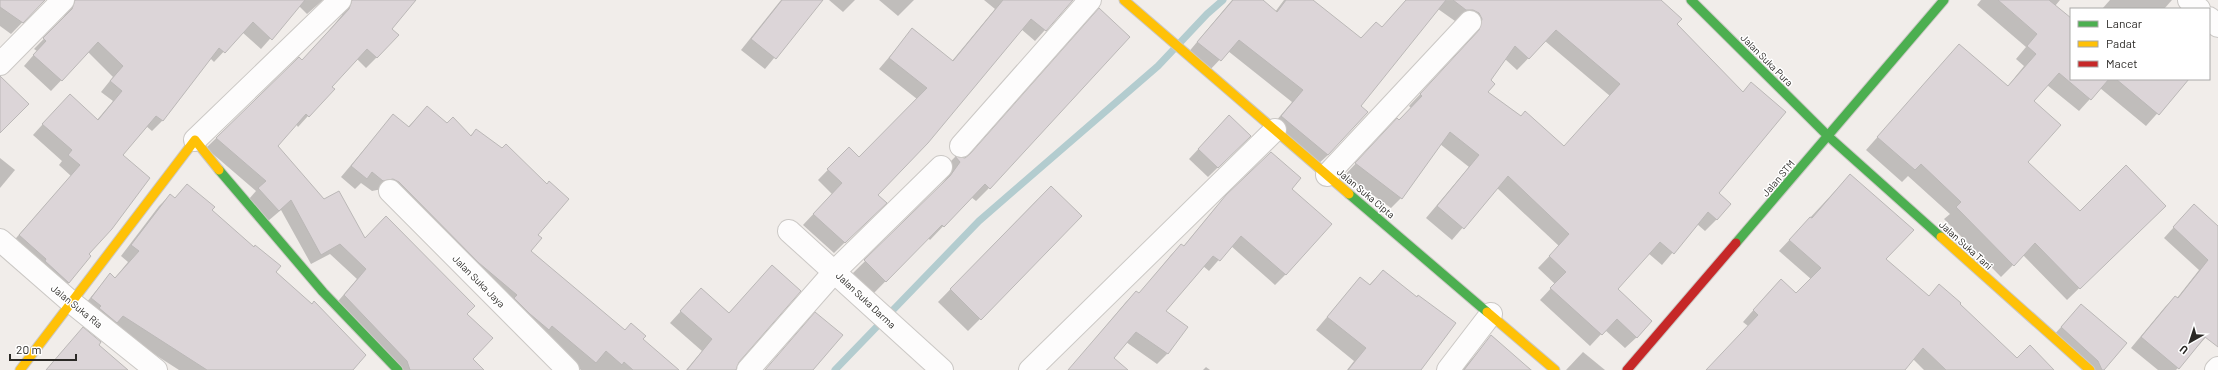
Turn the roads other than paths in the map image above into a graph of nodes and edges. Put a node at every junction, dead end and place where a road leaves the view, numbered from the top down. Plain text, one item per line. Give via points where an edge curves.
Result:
1 (63, 0) edge
2 (340, 0) edge
3 (1090, 0) edge
4 (1124, 0) edge
5 (1691, 0) edge
6 (1944, 0) edge
7 (2189, 0) edge
8 (2198, 8) edge
9 (2210, 19) edge
10 (1470, 22) dead end
11 (2218, 26) edge
12 (0, 64) edge
13 (1275, 130) junction
14 (1828, 136) junction
15 (195, 140) junction
16 (961, 146) dead end
17 (941, 167) dead end
18 (1327, 175) junction
19 (390, 191) dead end
20 (789, 231) dead end
21 (0, 240) edge
22 (835, 271) junction
23 (71, 302) junction
24 (1491, 314) junction
25 (143, 366) edge
26 (20, 370) edge
27 (398, 370) edge
28 (568, 370) edge
29 (748, 370) edge
30 (942, 370) edge
31 (1030, 370) edge
32 (1448, 370) edge
33 (1555, 370) edge
34 (1627, 370) edge
35 (2090, 370) edge

1 - 12 street
2 - 15 street
3 - 16 street
4 - 13 street, Jalan Suka Cipta
5 - 14 street, Jalan Suka Pura
6 - 14 street, Jalan STM
7 - 8 street
9 - 11 street
10 - 18 street
13 - 18 street, Jalan Suka Cipta
13 - 31 street
14 - 34 street, Jalan STM
14 - 35 street, Jalan Suka Tani
15 - 23 street
15 - 27 street via 323,292
17 - 22 street
18 - 24 street, Jalan Suka Cipta
19 - 28 street, Jalan Suka Jaya
20 - 22 street, Jalan Suka Darma
21 - 23 street, Jalan Suka Ria
22 - 29 street
22 - 30 street, Jalan Suka Darma
23 - 25 street, Jalan Suka Ria
23 - 26 street
24 - 32 street
24 - 33 street, Jalan Suka Cipta

